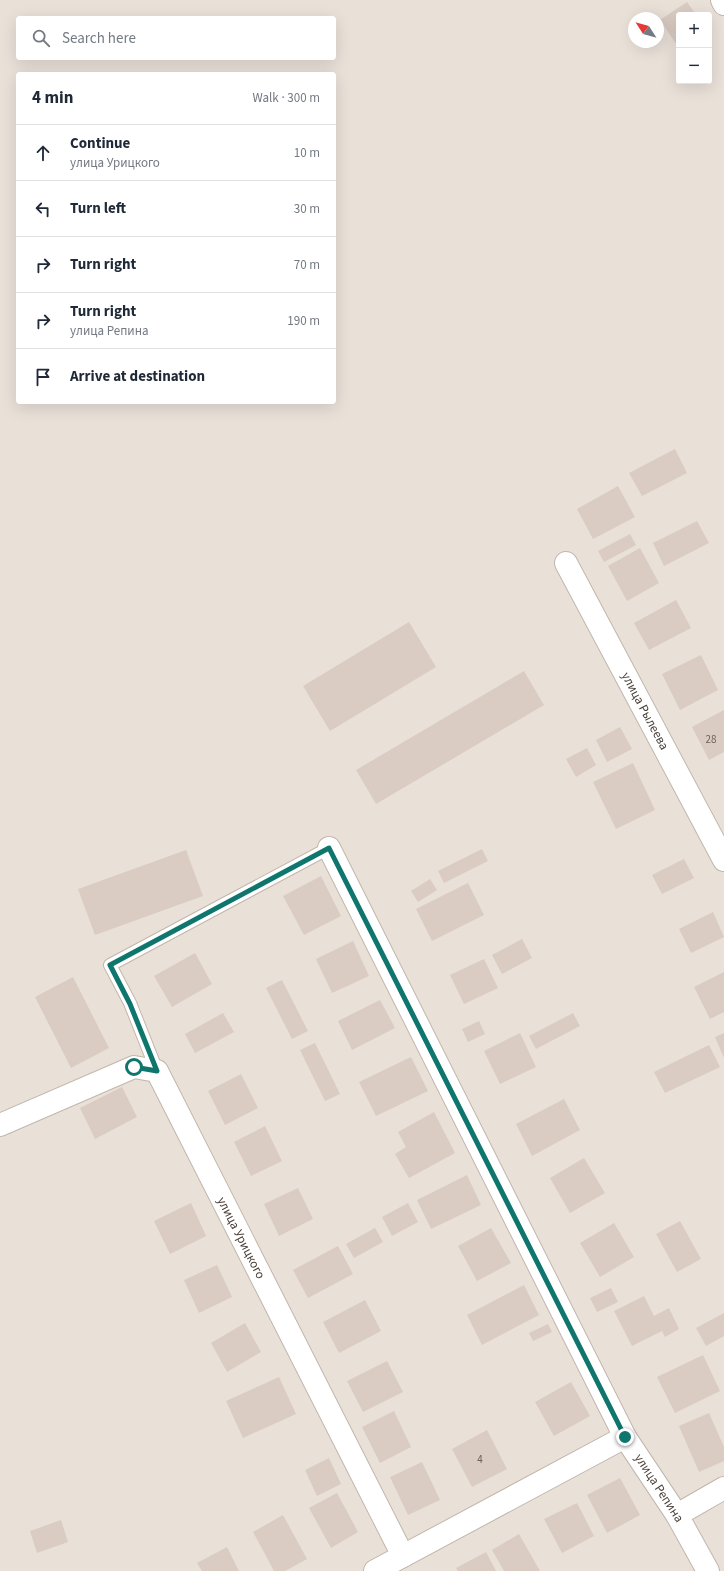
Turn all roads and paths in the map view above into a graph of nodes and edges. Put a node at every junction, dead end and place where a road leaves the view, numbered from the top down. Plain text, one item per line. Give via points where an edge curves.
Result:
1 (722, 0) edge
2 (724, 4) edge
3 (566, 563) dead end
4 (329, 848) joint
5 (724, 860) edge
6 (157, 1071) junction
7 (0, 1125) edge
8 (625, 1437) junction
9 (724, 1488) edge
10 (677, 1514) junction
11 (403, 1556) junction
12 (375, 1571) edge
13 (708, 1571) edge

1 - 2 street
3 - 5 street, улица Рылеева
4 - 6 lane via 110,965 130,1004
4 - 8 street, улица Репина
6 - 7 street via 134,1067
6 - 11 street, улица Урицкого
8 - 10 street, улица Репина
8 - 11 street
9 - 10 street
10 - 13 street, улица Репина
11 - 12 street

